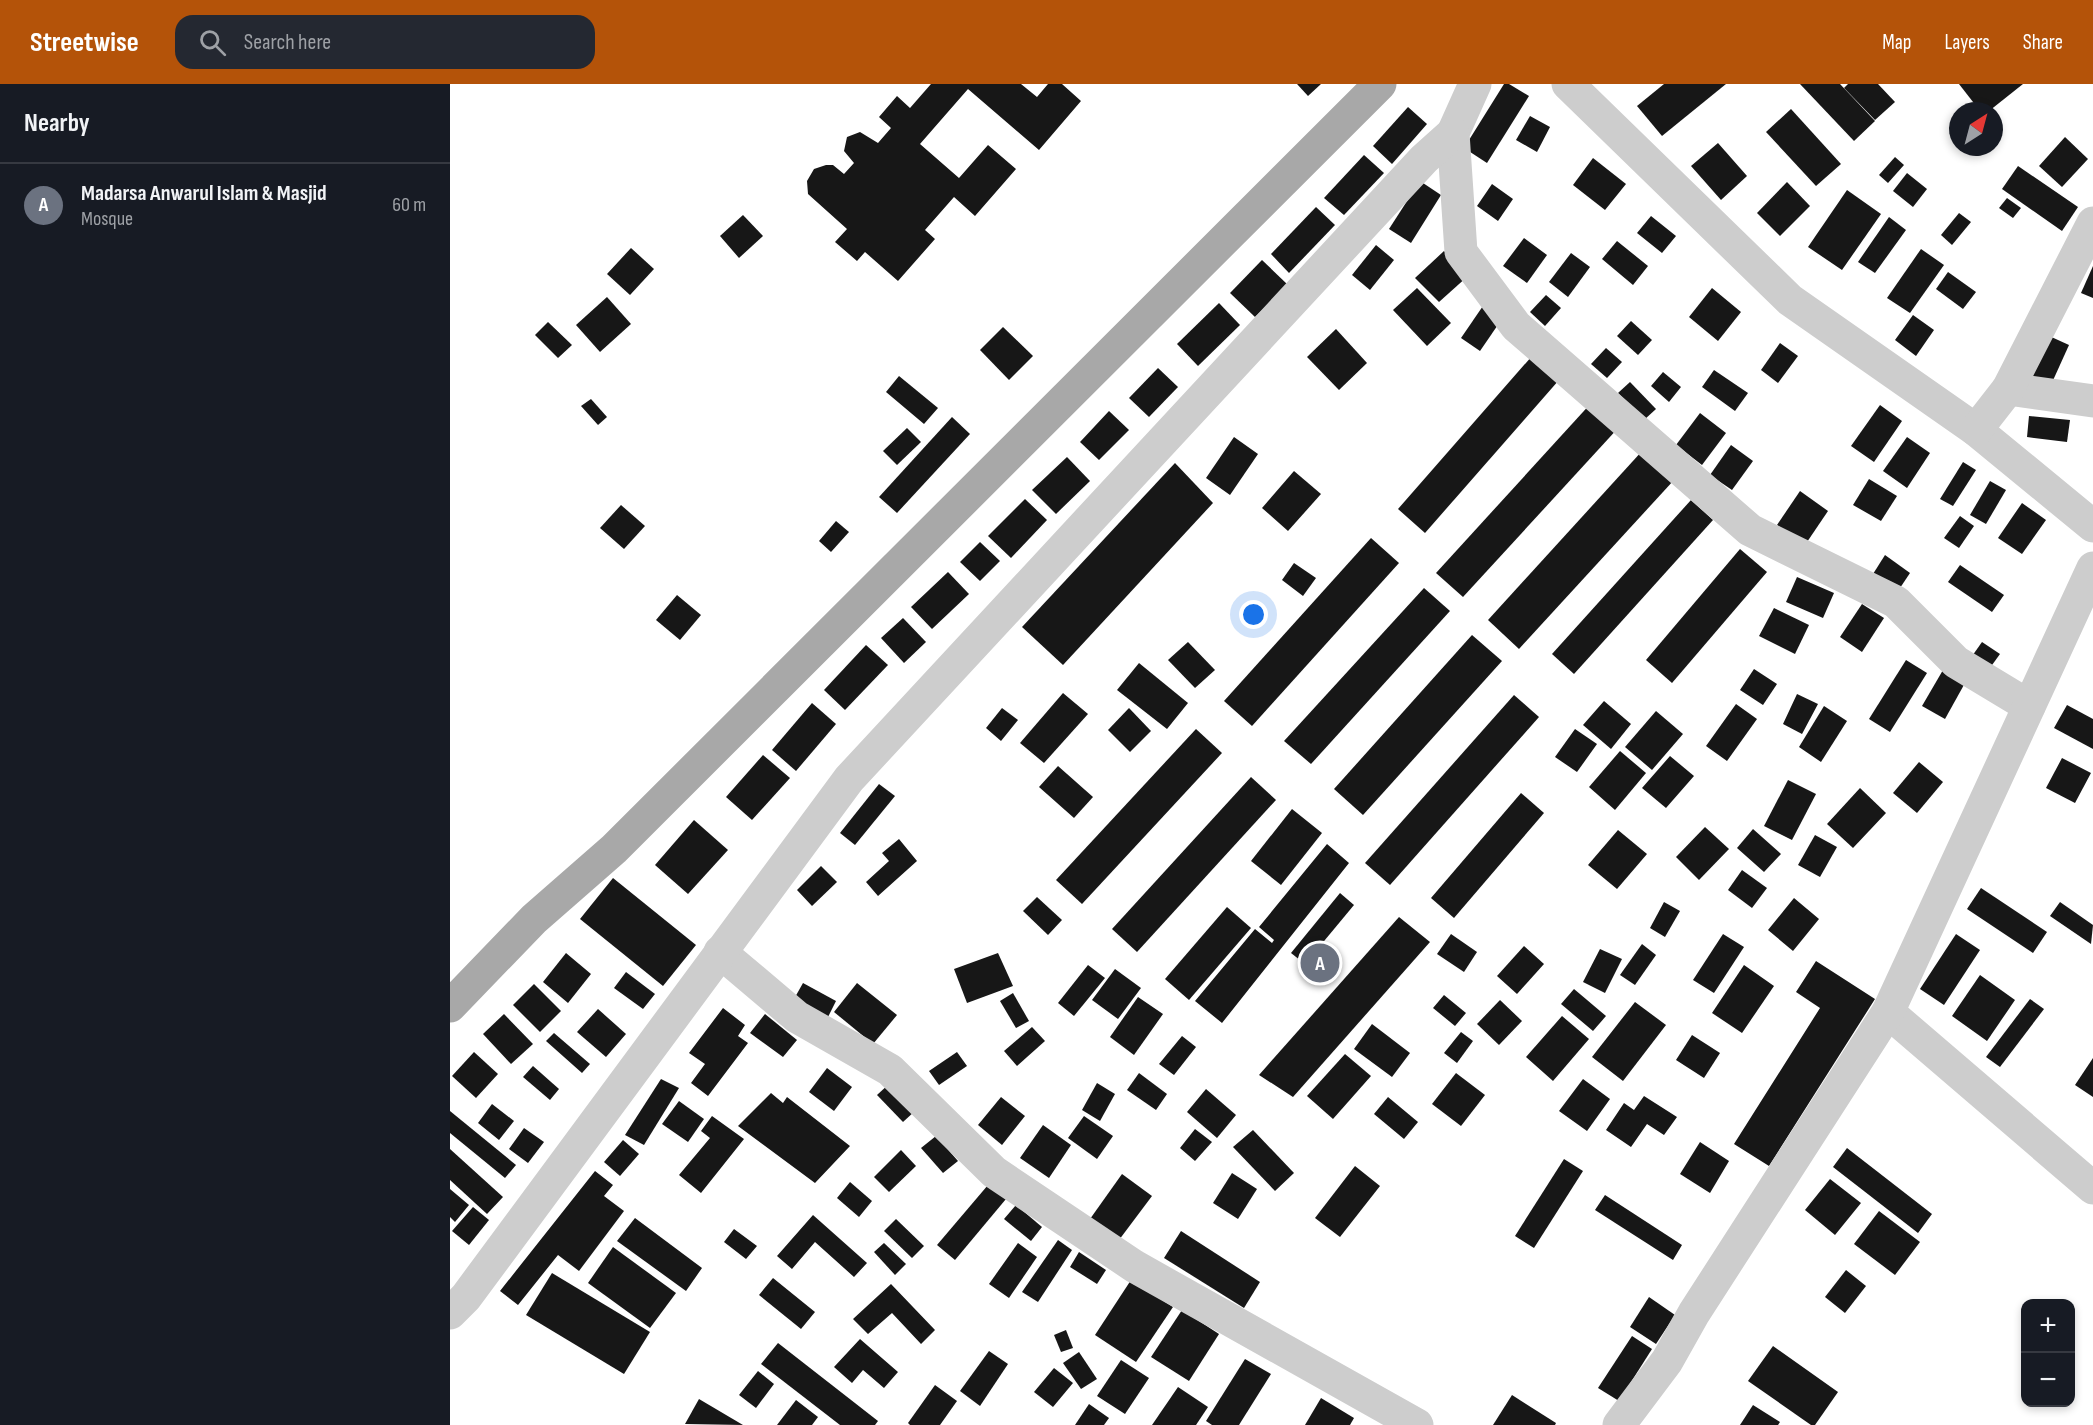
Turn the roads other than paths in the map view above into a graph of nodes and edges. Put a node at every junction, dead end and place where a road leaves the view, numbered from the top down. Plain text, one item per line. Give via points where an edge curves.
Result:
1 (1380, 84) edge
2 (1475, 84) edge
3 (1568, 84) edge
4 (1453, 133) junction
5 (2093, 223) edge
6 (2008, 389) junction
7 (2093, 401) edge
8 (1976, 430) junction
9 (2093, 526) edge
10 (2093, 568) edge
11 (2029, 706) junction
12 (720, 952) junction
13 (450, 1006) edge
14 (1888, 1012) junction
15 (2093, 1188) edge
16 (450, 1313) edge
17 (1417, 1425) edge
18 (1618, 1425) edge

1 - 13 main road via 630,833 534,919
2 - 4 street
3 - 8 street via 1790,300
4 - 11 street via 1461,252 1516,326 1750,530 1896,602 1956,662
4 - 12 street via 1415,167 885,738 849,779
5 - 6 street
6 - 7 street
6 - 8 street
8 - 9 street
10 - 11 street
11 - 14 street
12 - 16 street via 466,1297
12 - 17 street via 798,1017 890,1070 994,1172 1134,1266
14 - 15 street
14 - 18 street via 1667,1361

